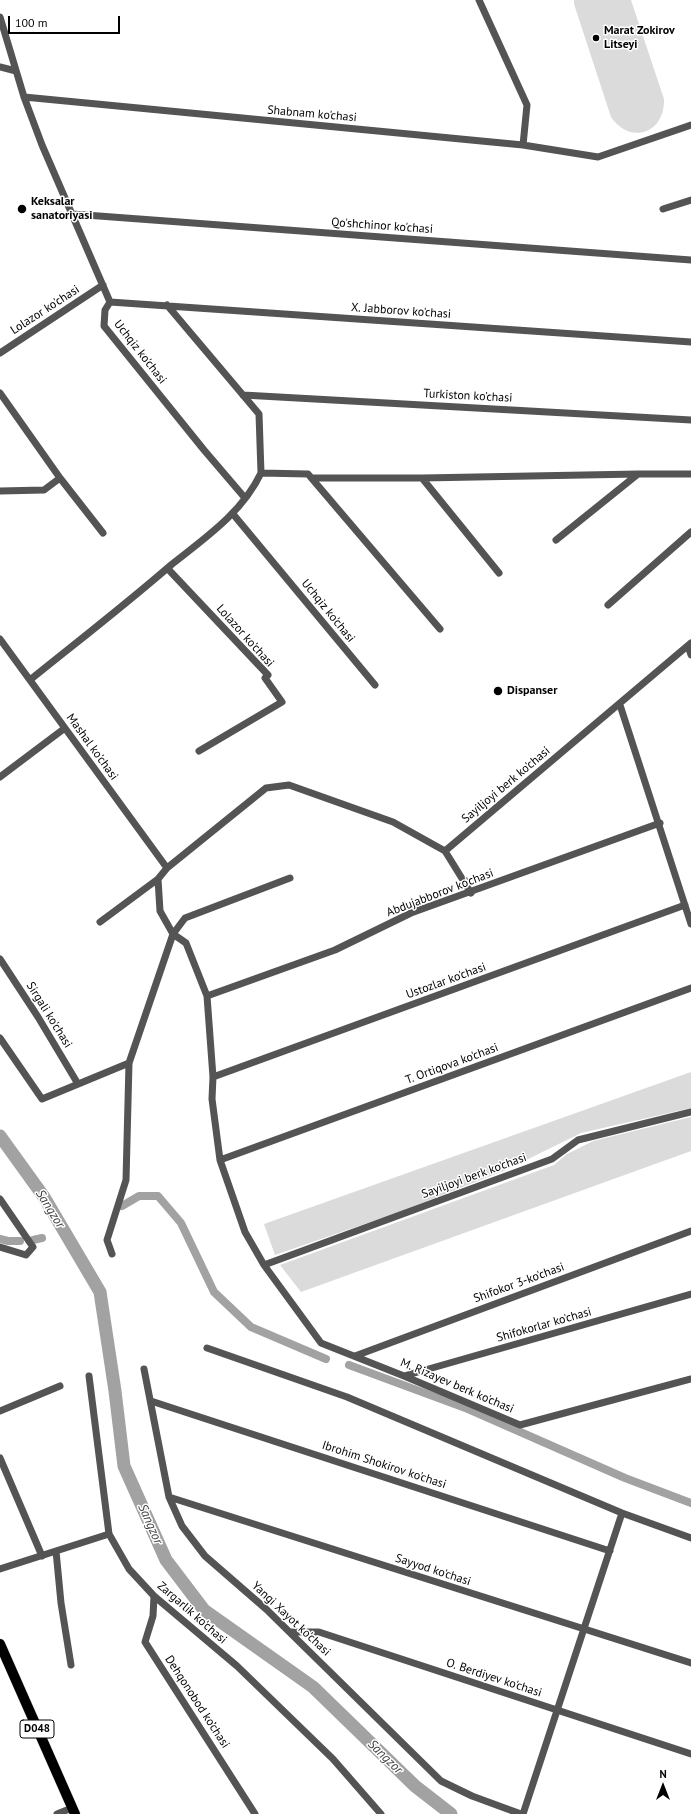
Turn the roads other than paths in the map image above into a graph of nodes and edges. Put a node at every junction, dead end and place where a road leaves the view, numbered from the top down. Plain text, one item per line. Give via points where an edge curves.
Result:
1 (479, 0) edge
2 (0, 17) edge
3 (0, 67) edge
4 (16, 71) junction
5 (24, 97) junction
6 (691, 125) edge
7 (523, 145) junction
8 (691, 200) edge
9 (663, 210) dead end
10 (72, 214) junction
11 (691, 260) edge
12 (103, 285) junction
13 (110, 302) junction
14 (168, 305) junction
15 (691, 342) edge
16 (0, 353) edge
17 (0, 392) edge
18 (243, 395) junction
19 (691, 420) edge
20 (261, 472) junction
21 (638, 474) junction
22 (691, 474) edge
23 (60, 478) junction
24 (312, 478) junction
25 (422, 478) junction
26 (0, 491) edge
27 (245, 498) junction
28 (233, 514) junction
29 (691, 532) edge
30 (103, 533) dead end
31 (556, 540) dead end
32 (168, 568) junction
33 (499, 573) dead end
34 (608, 605) dead end
35 (440, 629) dead end
36 (0, 639) edge
37 (689, 645) edge
38 (691, 655) edge
39 (30, 680) junction
40 (375, 686) dead end
41 (620, 704) junction
42 (65, 728) junction
43 (199, 751) dead end
44 (0, 777) edge
45 (660, 823) junction
46 (445, 851) junction
47 (167, 868) junction
48 (290, 878) dead end
49 (158, 879) junction
50 (470, 893) junction
51 (685, 905) junction
52 (100, 922) dead end
53 (691, 924) edge
54 (173, 934) junction
55 (0, 959) edge
56 (691, 988) edge
57 (207, 996) junction
58 (0, 1038) edge
59 (129, 1063) junction
60 (213, 1077) junction
61 (78, 1084) junction
62 (691, 1112) edge
63 (220, 1160) junction
64 (0, 1199) edge
65 (691, 1231) edge
66 (0, 1248) edge
67 (112, 1254) dead end
68 (264, 1265) junction
69 (691, 1294) edge
70 (207, 1348) dead end
71 (355, 1356) junction
72 (144, 1369) dead end
73 (89, 1376) dead end
74 (404, 1376) junction
75 (691, 1379) edge
76 (60, 1386) dead end
77 (151, 1400) junction
78 (0, 1411) edge
79 (0, 1458) edge
80 (169, 1497) junction
81 (622, 1513) junction
82 (109, 1534) junction
83 (691, 1538) edge
84 (56, 1551) junction
85 (610, 1551) junction
86 (42, 1556) junction
87 (0, 1569) edge
88 (154, 1596) junction
89 (584, 1629) junction
90 (290, 1632) junction
91 (0, 1644) edge
92 (691, 1663) edge
93 (71, 1665) dead end
94 (557, 1710) junction
95 (691, 1754) edge
96 (73, 1811) edge
97 (57, 1814) edge
98 (255, 1814) edge
99 (381, 1814) edge
100 (522, 1814) edge

1 - 7 street via 526,105
2 - 4 street
3 - 4 street
4 - 5 street
5 - 7 street, Shabnam ko'chasi
5 - 10 street
6 - 7 street, Shabnam ko'chasi via 598,157
8 - 9 street
10 - 11 street, Qo'shchinor ko'chasi
10 - 12 street
12 - 13 street
12 - 16 street, Lolazor ko'chasi
13 - 14 street, X. Jabborov ko'chasi
13 - 27 street, Uchqiz ko'chasi via 104,310 104,326
14 - 15 street, X. Jabborov ko'chasi
14 - 18 street
17 - 23 street
18 - 19 street, Turkiston ko'chasi
18 - 20 street via 259,414
20 - 24 street via 308,474
20 - 27 street via 254,488
21 - 22 street
21 - 25 street
21 - 31 street
23 - 26 street via 44,490
23 - 30 street
24 - 25 street
24 - 35 street
25 - 33 street
27 - 28 street
28 - 32 street
28 - 40 street, Uchqiz ko'chasi
29 - 34 street
32 - 39 street
32 - 43 street, Lolazor ko'chasi via 268,675 265,678 282,702
36 - 39 street, Mashal ko'chasi
37 - 38 street
37 - 41 street, Sayiljoyi berk ko'chasi
39 - 42 street, Mashal ko'chasi
41 - 45 street
41 - 46 street, Sayiljoyi berk ko'chasi
42 - 44 street
42 - 47 street, Mashal ko'chasi
45 - 50 street, Abdujabborov ko'chasi
45 - 51 street
46 - 47 street via 393,822 289,785 266,788
46 - 50 street
47 - 49 street
48 - 54 street via 185,918
49 - 52 street
49 - 54 street, M. Rizayev berk ko'chasi via 160,911
50 - 57 street, Abdujabborov ko'chasi via 411,913 335,950
51 - 53 street
51 - 60 street, Ustozlar ko'chasi
54 - 57 street, M. Rizayev berk ko'chasi via 186,943
54 - 59 street
55 - 61 street, Sirgali ko'chasi
56 - 63 street, T. Ortiqova ko'chasi
57 - 60 street, M. Rizayev berk ko'chasi
58 - 61 street via 42,1098
59 - 61 street
59 - 67 street via 126,1180 107,1240
60 - 63 street, M. Rizayev berk ko'chasi via 212,1098
62 - 68 street, Sayiljoyi berk ko'chasi via 578,1140 552,1160
63 - 68 street, M. Rizayev berk ko'chasi via 245,1232
64 - 66 street via 33,1247 26,1255
65 - 71 street, Shifokor 3-ko'chasi
68 - 71 street, M. Rizayev berk ko'chasi via 321,1343
69 - 74 street, Shifokorlar ko'chasi
70 - 81 street via 347,1396
71 - 74 street, M. Rizayev berk ko'chasi
72 - 77 street, Yangi Xayot ko'chasi
73 - 82 street, Zargarlik ko'chasi
74 - 75 street, M. Rizayev berk ko'chasi via 520,1425
76 - 78 street
77 - 80 street, Yangi Xayot ko'chasi
77 - 85 street, Ibrohim Shokirov ko'chasi
79 - 86 street
80 - 89 street, Sayyod ko'chasi
80 - 90 street, Yangi Xayot ko'chasi via 182,1526 205,1556
81 - 83 street
81 - 85 street
82 - 84 street
82 - 88 street, Zargarlik ko'chasi via 129,1569
84 - 86 street
84 - 93 street via 60,1603
85 - 89 street
86 - 87 street
88 - 98 street, Dehqonobod ko’chasi via 153,1616 145,1642
88 - 99 street, Zargarlik ko'chasi via 237,1666 333,1759
89 - 92 street, Sayyod ko'chasi
89 - 94 street
90 - 94 street, O. Berdiyev ko'chasi via 319,1632
90 - 100 street, Yangi Xayot ko'chasi via 441,1781 472,1796
91 - 96 main road, D048
94 - 95 street, O. Berdiyev ko'chasi
94 - 100 street
96 - 97 street

